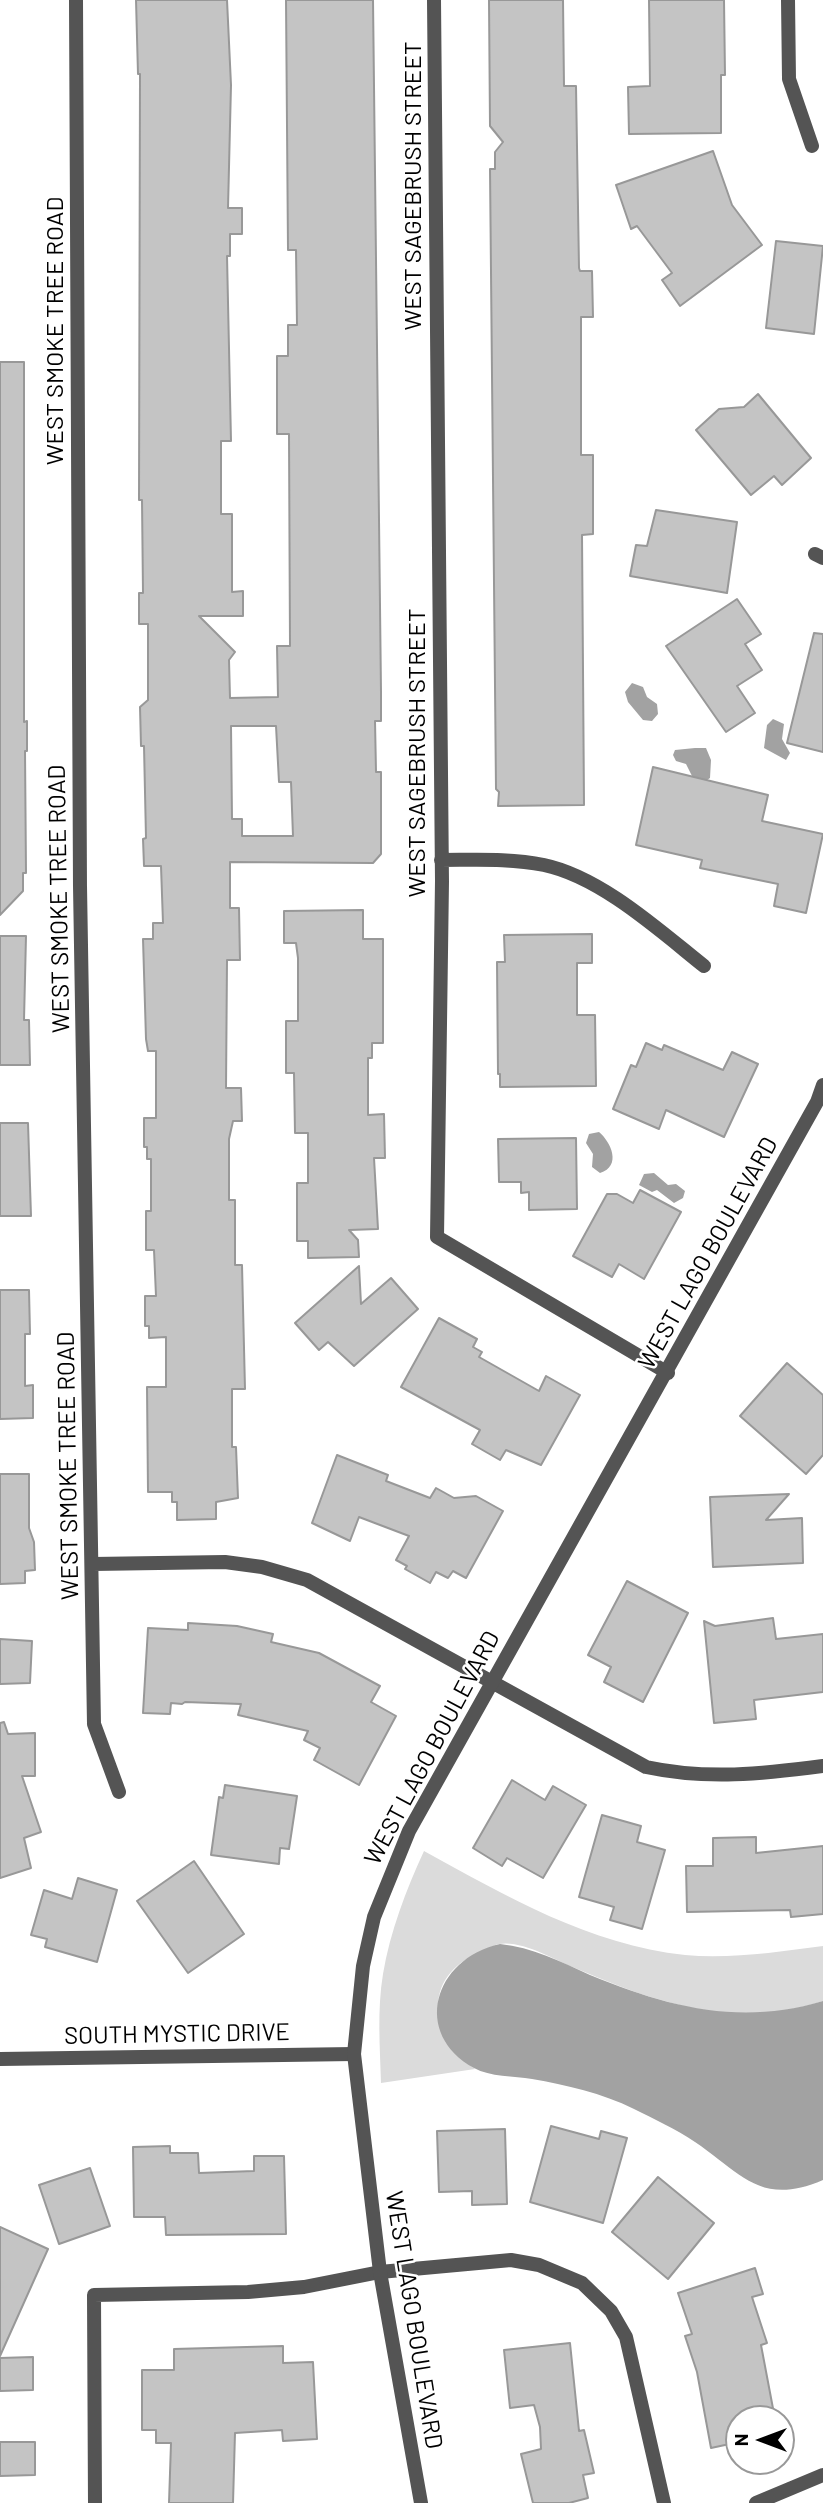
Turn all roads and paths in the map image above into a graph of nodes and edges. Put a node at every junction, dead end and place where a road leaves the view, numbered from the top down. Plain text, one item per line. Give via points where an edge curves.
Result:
1 (76, 0) edge
2 (435, 0) edge
3 (788, 0) edge
4 (813, 146) dead end
5 (441, 860) junction
6 (704, 966) dead end
7 (823, 1085) edge
8 (668, 1373) junction
9 (93, 1564) junction
10 (493, 1680) junction
11 (823, 1766) edge
12 (119, 1792) dead end
13 (354, 2054) junction
14 (0, 2059) edge
15 (380, 2272) junction
16 (823, 2476) edge
17 (96, 2503) edge
18 (421, 2503) edge
19 (664, 2503) edge
20 (756, 2503) edge

1 - 9 street, WEST SMOKE TREE ROAD via 80,872
2 - 5 street, WEST SAGEBRUSH STREET
3 - 4 street via 789,79
5 - 6 street via 512,861 577,876
5 - 8 street, WEST SAGEBRUSH STREET via 437,1237
7 - 8 street, WEST LAGO BOULEVARD
8 - 10 street, WEST LAGO BOULEVARD
9 - 10 street via 225,1562 307,1580
9 - 12 street, WEST SMOKE TREE ROAD via 94,1724
10 - 11 street via 646,1767 722,1777
10 - 13 street, WEST LAGO BOULEVARD via 409,1831 384,1886 363,1966
13 - 14 street, SOUTH MYSTIC DRIVE
13 - 15 street, WEST LAGO BOULEVARD
15 - 17 street via 248,2292 94,2295
15 - 18 street, WEST LAGO BOULEVARD
15 - 19 street via 511,2260 539,2265 582,2283 611,2311 626,2337
16 - 20 street

